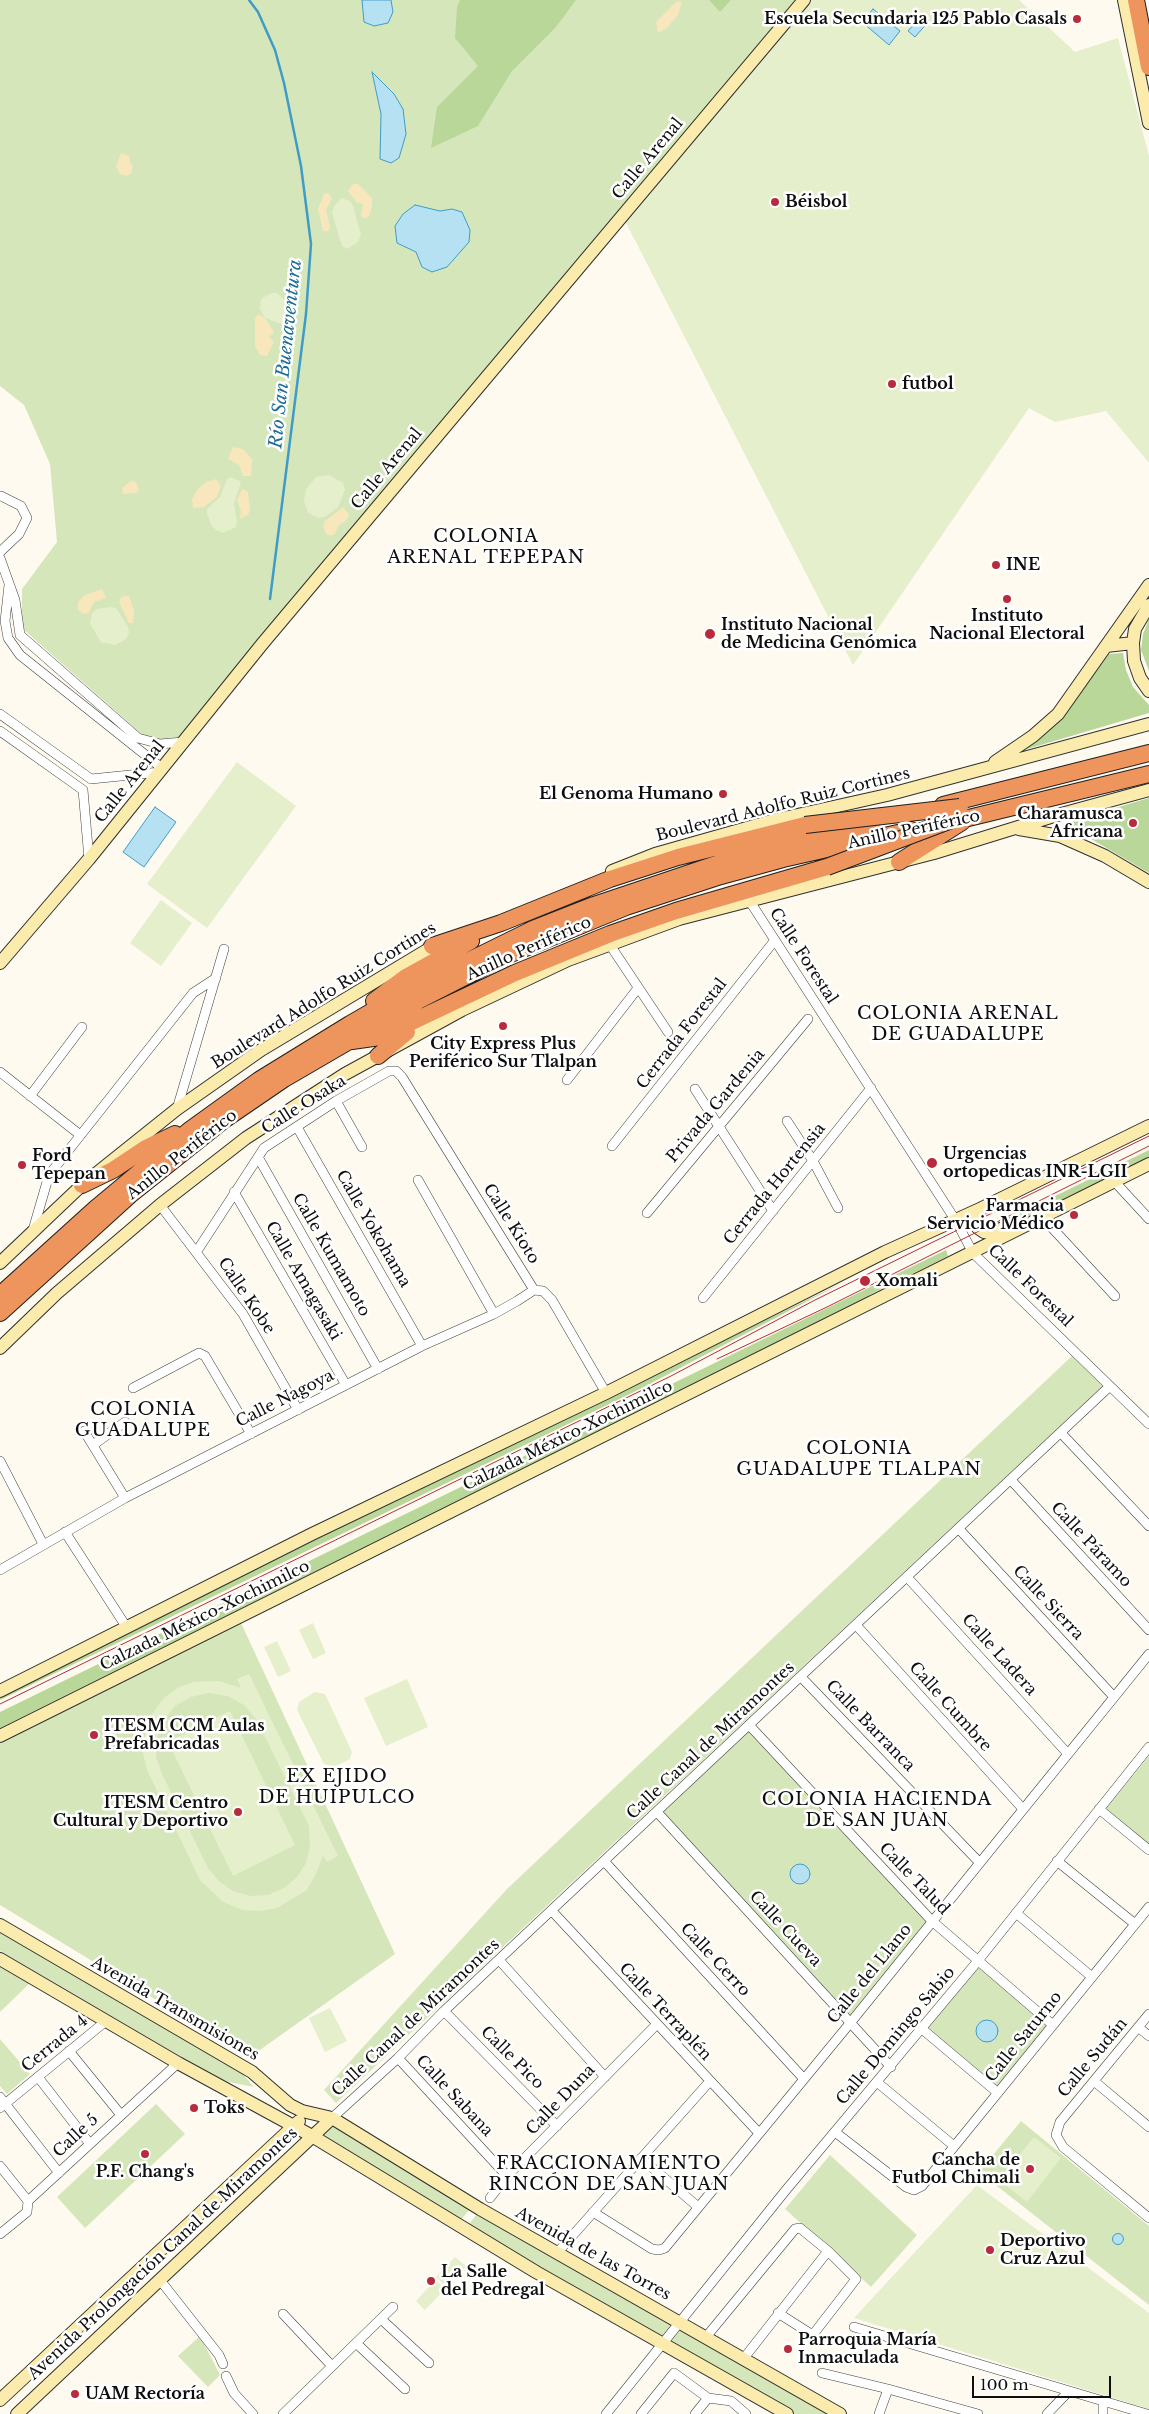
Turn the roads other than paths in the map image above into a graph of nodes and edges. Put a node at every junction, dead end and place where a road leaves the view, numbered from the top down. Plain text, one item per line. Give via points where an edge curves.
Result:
1 (804, 0) edge
2 (1124, 0) edge
3 (1131, 0) edge
4 (1136, 0) edge
5 (1147, 0) edge
6 (1149, 11) edge
7 (1131, 36) junction
8 (1149, 67) edge
9 (1149, 123) edge
10 (0, 491) edge
11 (1, 496) edge
12 (0, 505) edge
13 (0, 552) edge
14 (0, 558) edge
15 (9, 585) junction
16 (1149, 585) edge
17 (1149, 605) edge
18 (1133, 643) junction
19 (1106, 646) junction
20 (1149, 691) edge
21 (0, 714) edge
22 (1149, 724) edge
23 (0, 731) edge
24 (184, 742) junction
25 (1149, 753) edge
26 (1149, 758) edge
27 (69, 764) junction
28 (1149, 768) edge
29 (161, 770) junction
30 (976, 772) junction
31 (1149, 774) edge
32 (60, 775) junction
33 (91, 779) junction
34 (83, 790) junction
35 (1149, 790) edge
36 (963, 814) junction
37 (1008, 830) junction
38 (89, 859) junction
39 (899, 862) junction
40 (1149, 882) edge
41 (749, 900) junction
42 (501, 923) junction
43 (775, 940) junction
44 (610, 945) junction
45 (432, 946) junction
46 (224, 949) dead end
47 (0, 963) edge
48 (216, 978) junction
49 (638, 988) junction
50 (444, 1006) junction
51 (808, 1019) dead end
52 (350, 1024) junction
53 (82, 1027) dead end
54 (668, 1032) dead end
55 (347, 1040) junction
56 (378, 1056) junction
57 (389, 1071) joint
58 (0, 1072) edge
59 (567, 1080) dead end
60 (871, 1088) junction
61 (695, 1089) dead end
62 (30, 1096) junction
63 (336, 1101) junction
64 (177, 1109) junction
65 (787, 1121) dead end
66 (719, 1125) junction
67 (1149, 1126) edge
68 (297, 1127) junction
69 (191, 1128) junction
70 (79, 1134) junction
71 (612, 1146) dead end
72 (362, 1147) dead end
73 (258, 1157) junction
74 (813, 1161) junction
75 (1149, 1164) edge
76 (418, 1180) dead end
77 (1114, 1181) junction
78 (82, 1185) junction
79 (234, 1192) junction
80 (160, 1206) junction
81 (838, 1208) dead end
82 (982, 1208) junction
83 (773, 1211) junction
84 (647, 1213) dead end
85 (1041, 1219) junction
86 (1149, 1219) edge
87 (956, 1220) junction
88 (33, 1232) junction
89 (197, 1251) junction
90 (974, 1252) junction
91 (0, 1263) edge
92 (534, 1290) junction
93 (0, 1294) edge
94 (1115, 1296) dead end
95 (703, 1298) dead end
96 (0, 1313) edge
97 (494, 1314) junction
98 (422, 1346) junction
99 (0, 1348) edge
100 (378, 1369) junction
101 (346, 1385) junction
102 (1110, 1386) junction
103 (133, 1388) dead end
104 (606, 1393) junction
105 (298, 1410) junction
106 (125, 1422) dead end
107 (1149, 1424) edge
108 (84, 1431) dead end
109 (1061, 1433) junction
110 (251, 1434) junction
111 (93, 1445) junction
112 (0, 1461) edge
113 (1011, 1480) junction
114 (124, 1498) junction
115 (1149, 1526) edge
116 (959, 1529) junction
117 (65, 1532) junction
118 (44, 1544) junction
119 (1, 1567) edge
120 (908, 1577) junction
121 (856, 1625) junction
122 (127, 1628) junction
123 (1149, 1630) edge
124 (1149, 1654) edge
125 (801, 1677) junction
126 (0, 1691) edge
127 (1114, 1698) junction
128 (750, 1726) junction
129 (0, 1736) edge
130 (1149, 1747) edge
131 (1068, 1754) junction
132 (1023, 1809) junction
133 (1100, 1809) junction
134 (657, 1812) junction
135 (1149, 1850) edge
136 (1057, 1861) junction
137 (604, 1862) junction
138 (979, 1862) junction
139 (1149, 1907) edge
140 (552, 1911) junction
141 (1016, 1913) junction
142 (932, 1921) junction
143 (1134, 1924) junction
144 (0, 1925) edge
145 (0, 1959) edge
146 (499, 1960) junction
147 (977, 1962) junction
148 (1092, 1977) junction
149 (444, 2011) junction
150 (1149, 2014) edge
151 (106, 2021) junction
152 (851, 2022) junction
153 (656, 2025) junction
154 (1053, 2025) junction
155 (1138, 2027) junction
156 (922, 2030) junction
157 (1149, 2036) edge
158 (69, 2051) junction
159 (398, 2058) junction
160 (178, 2063) junction
161 (891, 2067) junction
162 (38, 2077) junction
163 (605, 2077) junction
164 (804, 2079) junction
165 (710, 2081) junction
166 (1094, 2081) junction
167 (878, 2083) junction
168 (275, 2091) junction
169 (998, 2093) junction
170 (2, 2103) edge
171 (265, 2109) junction
172 (308, 2112) junction
173 (122, 2115) junction
174 (332, 2118) junction
175 (294, 2126) junction
176 (557, 2126) junction
177 (1149, 2126) edge
178 (758, 2132) junction
179 (835, 2132) junction
180 (312, 2136) junction
181 (90, 2144) junction
182 (954, 2146) junction
183 (641, 2158) junction
184 (0, 2166) edge
185 (59, 2173) junction
186 (507, 2176) junction
187 (490, 2198) dead end
188 (28, 2201) junction
189 (697, 2206) junction
190 (593, 2212) junction
191 (1149, 2218) edge
192 (0, 2234) edge
193 (828, 2251) junction
194 (557, 2253) junction
195 (160, 2280) junction
196 (393, 2307) dead end
197 (283, 2314) dead end
198 (778, 2314) junction
199 (381, 2319) junction
200 (681, 2322) junction
201 (854, 2327) dead end
202 (706, 2337) junction
203 (356, 2343) junction
204 (664, 2344) junction
205 (46, 2358) junction
206 (744, 2358) junction
207 (429, 2363) dead end
208 (223, 2364) dead end
209 (332, 2366) junction
210 (822, 2373) dead end
211 (61, 2374) junction
212 (226, 2376) dead end
213 (741, 2387) junction
214 (405, 2389) dead end
215 (888, 2389) junction
216 (1069, 2391) junction
217 (708, 2398) junction
218 (0, 2400) edge
219 (731, 2401) junction
220 (1103, 2401) junction
221 (17, 2414) edge
222 (253, 2414) edge
223 (283, 2414) edge
224 (606, 2414) edge
225 (641, 2414) edge
226 (695, 2414) edge
227 (746, 2414) edge
228 (787, 2414) edge
229 (840, 2414) edge
230 (879, 2414) edge
231 (978, 2414) edge
232 (1047, 2414) edge
233 (1103, 2414) edge
234 (1147, 2414) edge

1 - 24 main road, Calle Arenal via 262,643
2 - 7 main road
3 - 7 main road via 1134,25
4 - 8 highway
5 - 6 highway
7 - 9 main road
10 - 11 street
11 - 12 street
11 - 13 street via 21,506 27,518 24,527
14 - 15 street
15 - 24 street via 15,600 20,635 138,738 160,744
15 - 29 street via 5,621 8,638 20,655
16 - 19 main road
17 - 18 main road via 1135,629
18 - 19 main road
18 - 20 main road via 1137,670
19 - 30 main road via 1058,714 1006,757
21 - 27 street
22 - 30 main road, Boulevard Adolfo Ruiz Cortines
23 - 32 street
24 - 29 main road, Calle Arenal
25 - 52 highway, Anillo Periférico via 773,848 662,880 533,929 417,986
26 - 36 highway
27 - 32 street via 67,772
27 - 33 street
28 - 36 highway
29 - 33 street
29 - 38 main road, Calle Arenal
30 - 45 main road, Boulevard Adolfo Ruiz Cortines via 775,820 654,854
31 - 36 highway, Anillo Periférico
32 - 34 street
33 - 34 street via 84,783
34 - 38 street
35 - 37 main road
36 - 39 highway
36 - 42 highway, bridge via 805,825 678,857 610,879
36 - 50 highway, bridge via 804,875 617,931
36 - 55 highway, Anillo Periférico via 713,878 626,907 506,956
37 - 39 main road
37 - 40 main road via 1023,829 1060,836 1106,856
38 - 47 main road, Calle Arenal
39 - 41 main road
41 - 43 street, Calle Forestal
41 - 44 main road via 679,919
42 - 45 highway
42 - 52 highway via 406,976
43 - 60 street, Calle Forestal
43 - 71 street, Cerrada Forestal
44 - 49 street
44 - 56 main road via 568,960 469,1006
45 - 64 main road, Boulevard Adolfo Ruiz Cortines via 261,1050
46 - 48 street
48 - 64 street
48 - 70 street via 193,993
49 - 54 street
49 - 59 street
50 - 55 highway via 380,1037
50 - 56 highway
51 - 66 street, Privada Gardenia
52 - 69 highway, Anillo Periférico via 259,1080
53 - 62 street
55 - 96 highway, Anillo Periférico via 260,1095 182,1154 124,1201
56 - 80 main road via 246,1138
57 - 63 street, Calle Osaka
57 - 92 street, Calle Kioto via 402,1077
58 - 62 street
60 - 74 street, Cerrada Hortensia
60 - 87 street, Calle Forestal
61 - 66 street
62 - 70 street
63 - 68 street, Calle Osaka
63 - 72 street
64 - 78 main road, Boulevard Adolfo Ruiz Cortines
65 - 74 street
66 - 83 street
66 - 84 street, Privada Gardenia
67 - 82 main road, Calzada México-Xochimilco
68 - 73 street, Calle Osaka via 264,1148
68 - 98 street, Calle Yokohama
69 - 78 highway via 160,1141
69 - 93 highway, Anillo Periférico via 95,1208
70 - 88 street via 49,1175
73 - 79 street, Calle Osaka
73 - 100 street, Calle Kumamoto
74 - 81 street
74 - 83 street, Cerrada Hortensia
75 - 77 main road, Calzada México-Xochimilco
76 - 97 street
77 - 85 main road, Calzada México-Xochimilco
77 - 86 street
78 - 88 main road, Boulevard Adolfo Ruiz Cortines
79 - 89 street, Calle Osaka
79 - 101 street, Calle Amagasaki
80 - 89 street, Calle Kobe
80 - 99 main road via 57,1293
82 - 85 main road via 976,1221 978,1228 988,1234 1025,1219
82 - 87 main road, Calzada México-Xochimilco
83 - 95 street, Cerrada Hortensia
85 - 90 main road, Calzada México-Xochimilco
85 - 94 street
87 - 90 street, Calle Forestal
87 - 104 main road, Calzada México-Xochimilco via 885,1252
88 - 91 main road, Boulevard Adolfo Ruiz Cortines
89 - 105 street, Calle Kobe via 244,1314
90 - 102 street, Calle Forestal
90 - 129 main road, Calzada México-Xochimilco
92 - 97 street, Calle Nagoya
92 - 104 street, Calle Kioto via 544,1292 552,1300
97 - 98 street, Calle Nagoya
98 - 100 street, Calle Nagoya
100 - 101 street, Calle Nagoya
101 - 105 street, Calle Nagoya
102 - 107 street, Calle Forestal
102 - 109 street, Calle Canal de Miramontes
103 - 110 street via 199,1352 205,1356
104 - 122 main road, Calzada México-Xochimilco via 312,1534
105 - 110 street, Calle Nagoya
106 - 111 street
108 - 111 street
109 - 113 street, Calle Canal de Miramontes
109 - 115 street
110 - 114 street, Calle Nagoya
111 - 114 street
112 - 118 street
113 - 116 street, Calle Canal de Miramontes
113 - 123 street, Calle Páramo
114 - 117 street, Calle Nagoya
116 - 120 street, Calle Canal de Miramontes
116 - 127 street, Calle Sierra
117 - 118 street, Calle Nagoya
117 - 122 street
118 - 119 street, Calle Nagoya
120 - 121 street, Calle Canal de Miramontes
120 - 131 street, Calle Ladera
121 - 125 street, Calle Canal de Miramontes
121 - 132 street, Calle Cumbre
122 - 126 main road, Calzada México-Xochimilco
124 - 127 street, Calle del Llano
125 - 128 street, Calle Canal de Miramontes
125 - 138 street, Calle Barranca
127 - 131 street, Calle del Llano
128 - 134 street, Calle Canal de Miramontes
128 - 142 street, Calle Talud
130 - 133 street, Calle Domingo Sabio
131 - 132 street, Calle del Llano
132 - 138 street, Calle del Llano
133 - 135 street
133 - 136 street, Calle Domingo Sabio
134 - 137 street, Calle Canal de Miramontes
134 - 152 street, Calle Cueva
136 - 141 street, Calle Domingo Sabio
136 - 143 street
137 - 140 street, Calle Canal de Miramontes
137 - 164 street, Calle Cerro
138 - 142 street, Calle del Llano
139 - 143 street, Calle Saturno
140 - 146 street, Calle Canal de Miramontes
140 - 153 street, Calle Terraplén
141 - 147 street, Calle Domingo Sabio
141 - 148 street
142 - 147 street, Calle Talud
142 - 152 street, Calle del Llano
143 - 148 street, Calle Saturno
144 - 168 main road, Avenida Transmisiones via 232,2060
145 - 151 main road
146 - 149 street, Calle Canal de Miramontes
146 - 163 street
147 - 154 street, Calle Talud
147 - 156 street, Calle Domingo Sabio
148 - 154 street, Calle Saturno
149 - 159 street, Calle Canal de Miramontes
149 - 176 street, Calle Pico
150 - 155 street, Calle Sudán
151 - 158 street, Cerrada 4
151 - 160 main road
152 - 161 street, Calle Cueva
152 - 164 street, Calle del Llano
153 - 163 street, Calle Duna
153 - 165 street, Calle Terraplén
154 - 169 street, Calle Saturno
155 - 157 street
155 - 166 street, Calle Sudán
156 - 161 street, Calle Domingo Sabio
156 - 169 street
158 - 162 street, Cerrada 4
158 - 173 street
159 - 174 street, Calle Canal de Miramontes
159 - 186 street, Calle Sabana
160 - 171 main road
160 - 173 street, Calle 5
161 - 167 street, Calle Domingo Sabio
162 - 170 street, Cerrada 4
162 - 181 street
163 - 176 street, Calle Duna
164 - 178 street, Calle del Llano
165 - 178 street, Calle Terraplén
165 - 183 street
166 - 177 street
166 - 191 street, Calle Sudán via 1060,2122 1056,2134 1063,2147
167 - 179 street, Calle Domingo Sabio
167 - 182 street
168 - 171 main road via 275,2102
168 - 172 main road, Avenida Transmisiones via 290,2105
169 - 182 street, Calle Saturno
170 - 185 street
171 - 175 main road
172 - 174 main road, Avenida Transmisiones
172 - 175 main road, Avenida Prolongación Canal de Miramontes
173 - 181 street, Calle 5
174 - 180 main road, Avenida Prolongación Canal de Miramontes
174 - 194 main road, Avenida de las Torres
175 - 180 main road
175 - 205 main road, Avenida Prolongación Canal de Miramontes
176 - 186 street, Calle Duna
178 - 189 street, Calle del Llano
179 - 182 street, Calle Saturno via 914,2190 922,2186
179 - 200 street, Calle Domingo Sabio
180 - 195 main road, Avenida Prolongación Canal de Miramontes
180 - 204 main road via 536,2272
181 - 185 street, Calle 5
183 - 189 street
183 - 190 street
184 - 188 street
185 - 188 street, Calle 5
186 - 187 street, Calle Duna
188 - 192 street, Calle 5 via 26,2212
189 - 190 street, Calle del Llano via 665,2248 660,2250
190 - 194 street
193 - 198 street
193 - 198 street via 855,2276 855,2283 811,2334
193 - 202 street via 800,2228 795,2229
194 - 200 main road, Avenida de las Torres
195 - 208 street
195 - 211 main road, Avenida Prolongación Canal de Miramontes
196 - 199 street
197 - 209 street
198 - 206 street
199 - 203 street
199 - 207 street
200 - 202 main road, Avenida de las Torres
200 - 204 street, Calle Domingo Sabio
201 - 216 street
202 - 206 main road, Avenida de las Torres
203 - 209 street
203 - 214 street
204 - 213 main road
204 - 224 street, Calle Domingo Sabio
205 - 211 main road
205 - 218 main road, Avenida Prolongación Canal de Miramontes
206 - 229 main road, Avenida de las Torres
209 - 223 street
210 - 215 street
211 - 221 main road, Avenida Prolongación Canal de Miramontes
212 - 222 street via 234,2393
213 - 219 street
213 - 228 main road
215 - 230 street
215 - 231 street
216 - 220 street
216 - 232 street
217 - 219 street
217 - 225 street via 674,2373
217 - 226 street
219 - 227 street
220 - 233 street
220 - 234 street

